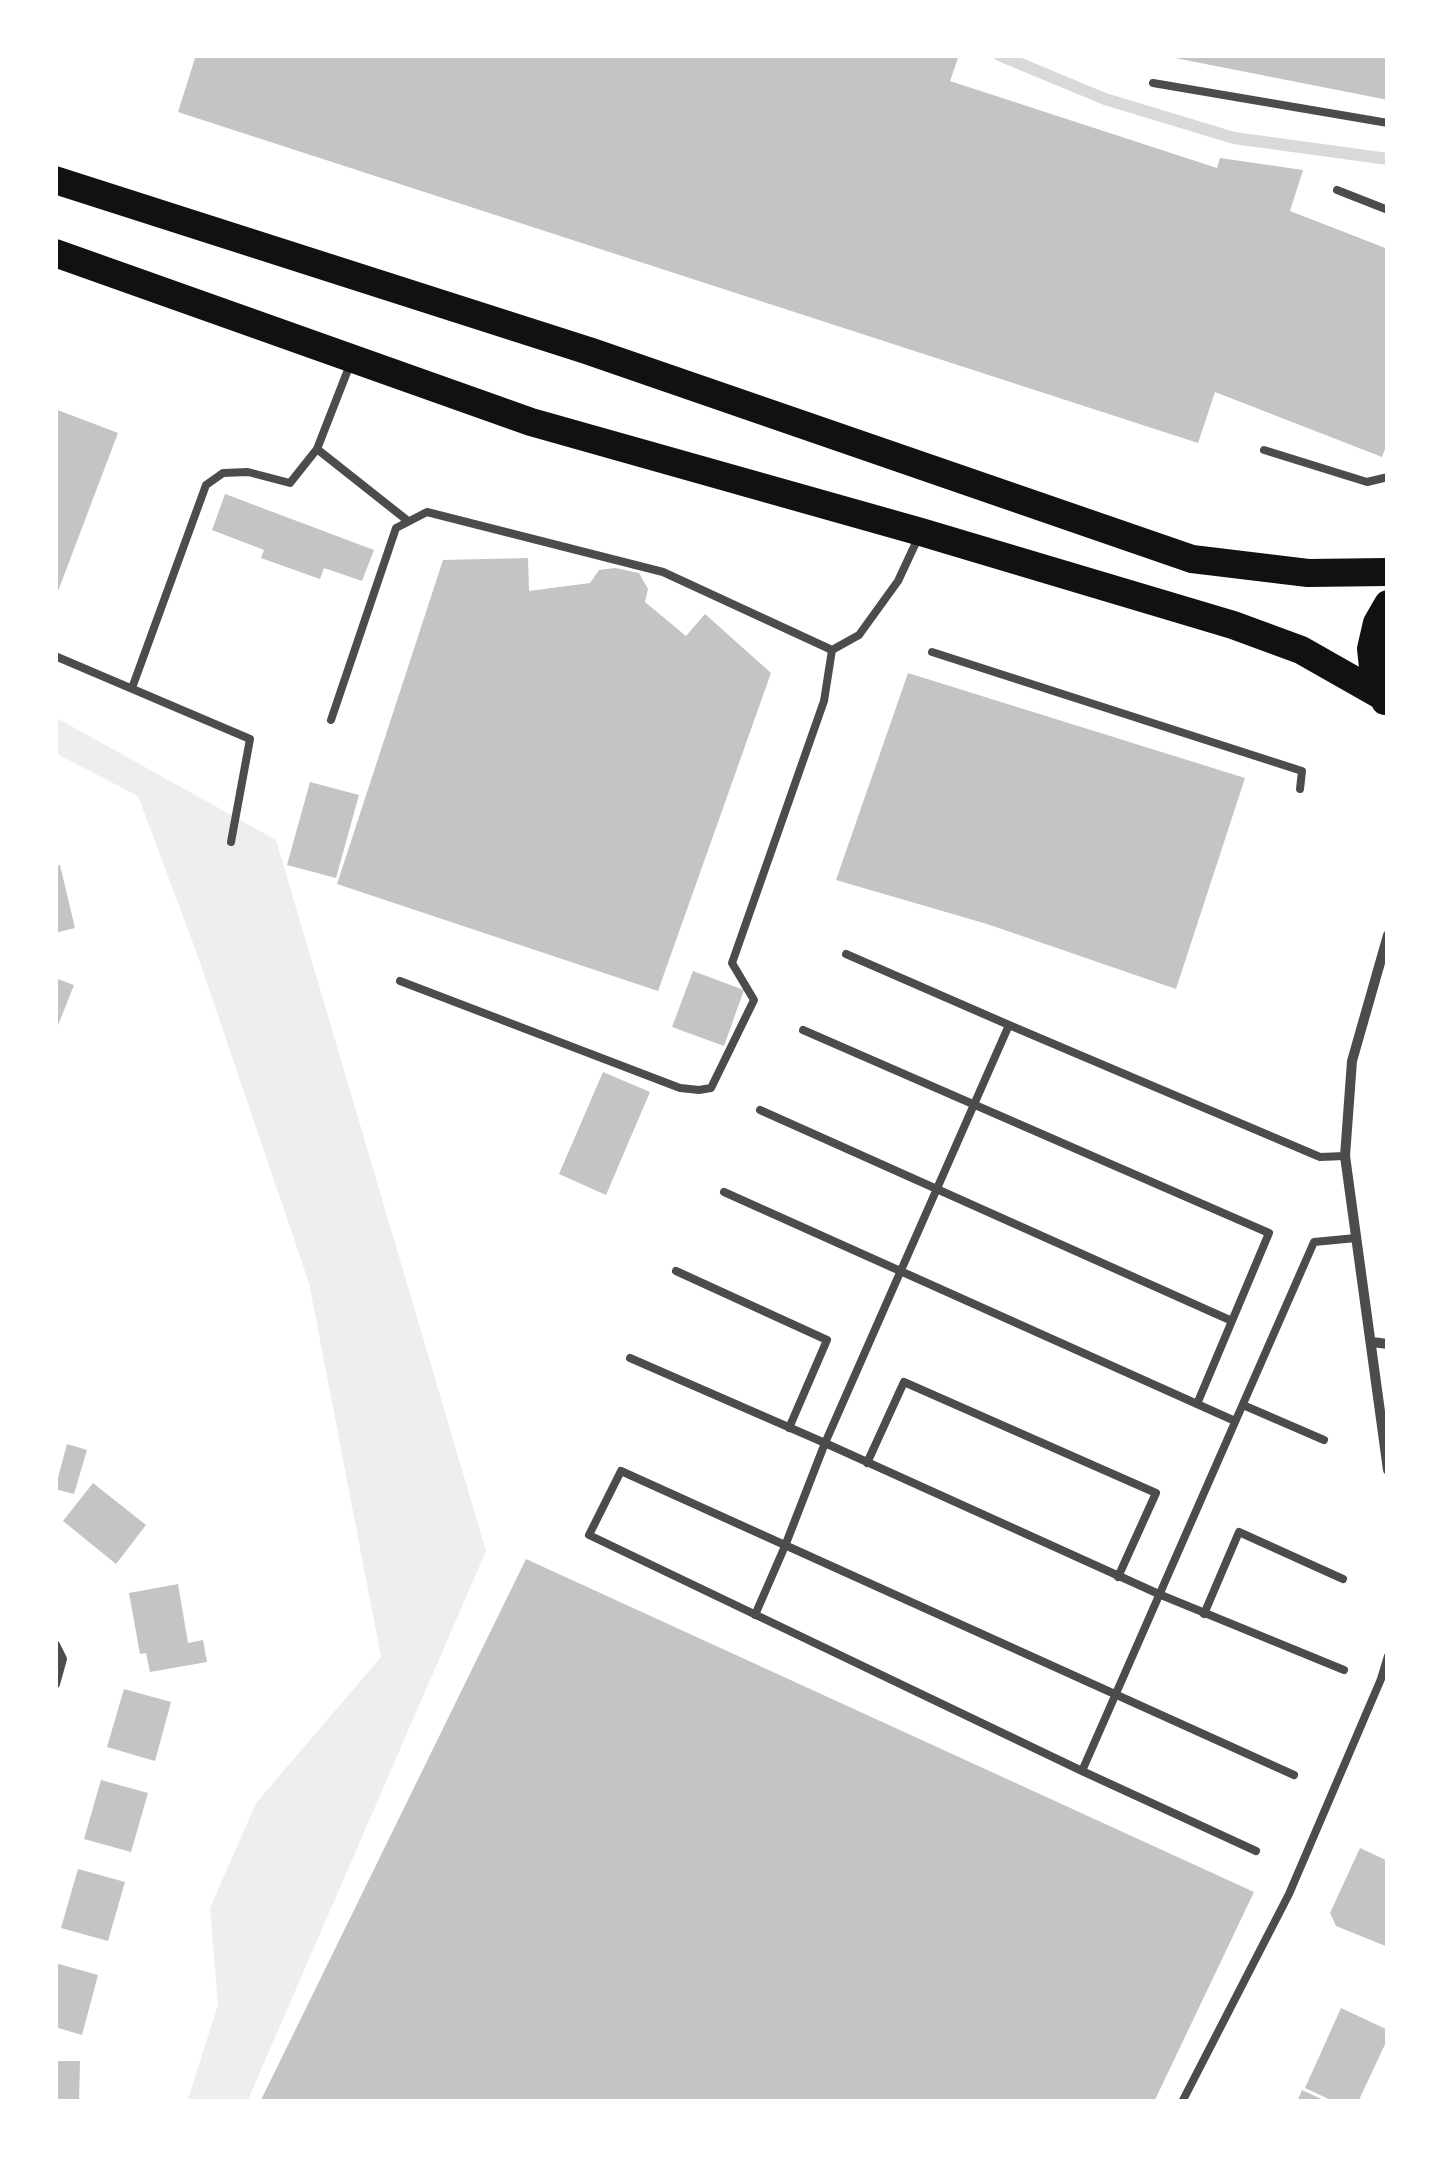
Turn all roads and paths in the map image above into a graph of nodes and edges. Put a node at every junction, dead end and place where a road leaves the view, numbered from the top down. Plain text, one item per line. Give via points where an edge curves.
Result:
1 (1153, 83) dead end
2 (1388, 123) edge
3 (55, 180) edge
4 (1337, 190) dead end
5 (1388, 210) edge
6 (55, 253) edge
7 (352, 358) junction
8 (317, 450) junction
9 (1264, 450) dead end
10 (1388, 477) edge
11 (408, 521) junction
12 (921, 532) junction
13 (1388, 572) edge
14 (1388, 604) edge
15 (832, 650) junction
16 (932, 652) dead end
17 (55, 656) edge
18 (132, 688) junction
19 (1385, 700) edge
20 (331, 720) dead end
21 (1300, 788) dead end
22 (232, 842) dead end
23 (1388, 935) edge
24 (846, 954) dead end
25 (400, 980) dead end
26 (1009, 1025) junction
27 (802, 1030) dead end
28 (973, 1105) junction
29 (760, 1110) dead end
30 (1345, 1156) junction
31 (937, 1188) junction
32 (724, 1192) dead end
33 (1356, 1238) junction
34 (676, 1272) dead end
35 (900, 1272) junction
36 (1232, 1321) junction
37 (1372, 1342) junction
38 (1388, 1344) edge
39 (630, 1358) dead end
40 (1196, 1404) junction
41 (1243, 1405) junction
42 (1236, 1421) junction
43 (789, 1428) junction
44 (1324, 1440) dead end
45 (825, 1444) junction
46 (867, 1463) junction
47 (1388, 1470) edge
48 (785, 1546) junction
49 (1118, 1577) junction
50 (1344, 1580) dead end
51 (1160, 1595) junction
52 (1204, 1614) junction
53 (755, 1615) junction
54 (55, 1645) edge
55 (1388, 1656) edge
56 (1344, 1670) dead end
57 (55, 1684) edge
58 (1115, 1694) junction
59 (1082, 1771) junction
60 (1294, 1775) dead end
61 (1256, 1851) dead end
62 (1182, 2102) edge

1 - 2 lane
3 - 13 highway via 589,350 1192,559 1308,573
4 - 5 lane
6 - 7 highway
7 - 8 lane
7 - 12 highway via 531,422
8 - 11 lane
8 - 18 lane via 290,483 248,472 223,473 206,485
9 - 10 lane via 1367,482
11 - 15 lane via 426,512 664,572
11 - 20 lane via 396,528
12 - 15 lane via 898,581 859,634
12 - 19 highway via 1233,625 1301,650
14 - 19 highway via 1371,649
15 - 25 lane via 824,701 732,963 754,1000 710,1088 680,1088
16 - 21 lane via 1302,771
17 - 18 lane
18 - 22 lane via 250,739
23 - 30 street via 1352,1062
24 - 26 lane
26 - 28 lane
26 - 30 lane via 1320,1158
27 - 28 lane
28 - 31 lane
28 - 36 lane via 1268,1233
29 - 31 lane
30 - 33 street
31 - 35 lane
31 - 36 lane
32 - 35 lane
33 - 37 street
33 - 41 lane via 1314,1242
34 - 43 lane via 827,1340
35 - 40 lane
35 - 45 lane
36 - 40 lane
37 - 38 street
37 - 47 street
39 - 43 lane
40 - 42 lane
41 - 42 lane
41 - 44 lane
42 - 51 lane
43 - 45 lane
45 - 46 lane
45 - 48 lane
46 - 49 lane
46 - 49 lane via 904,1382 1156,1493
48 - 53 lane
48 - 53 lane via 621,1471 588,1534
48 - 58 lane
49 - 51 lane
50 - 52 lane via 1239,1532
51 - 52 lane
51 - 58 lane
52 - 56 lane
53 - 59 lane
54 - 57 street via 62,1659
55 - 62 lane via 1288,1894
58 - 59 lane
58 - 60 lane
59 - 61 lane

